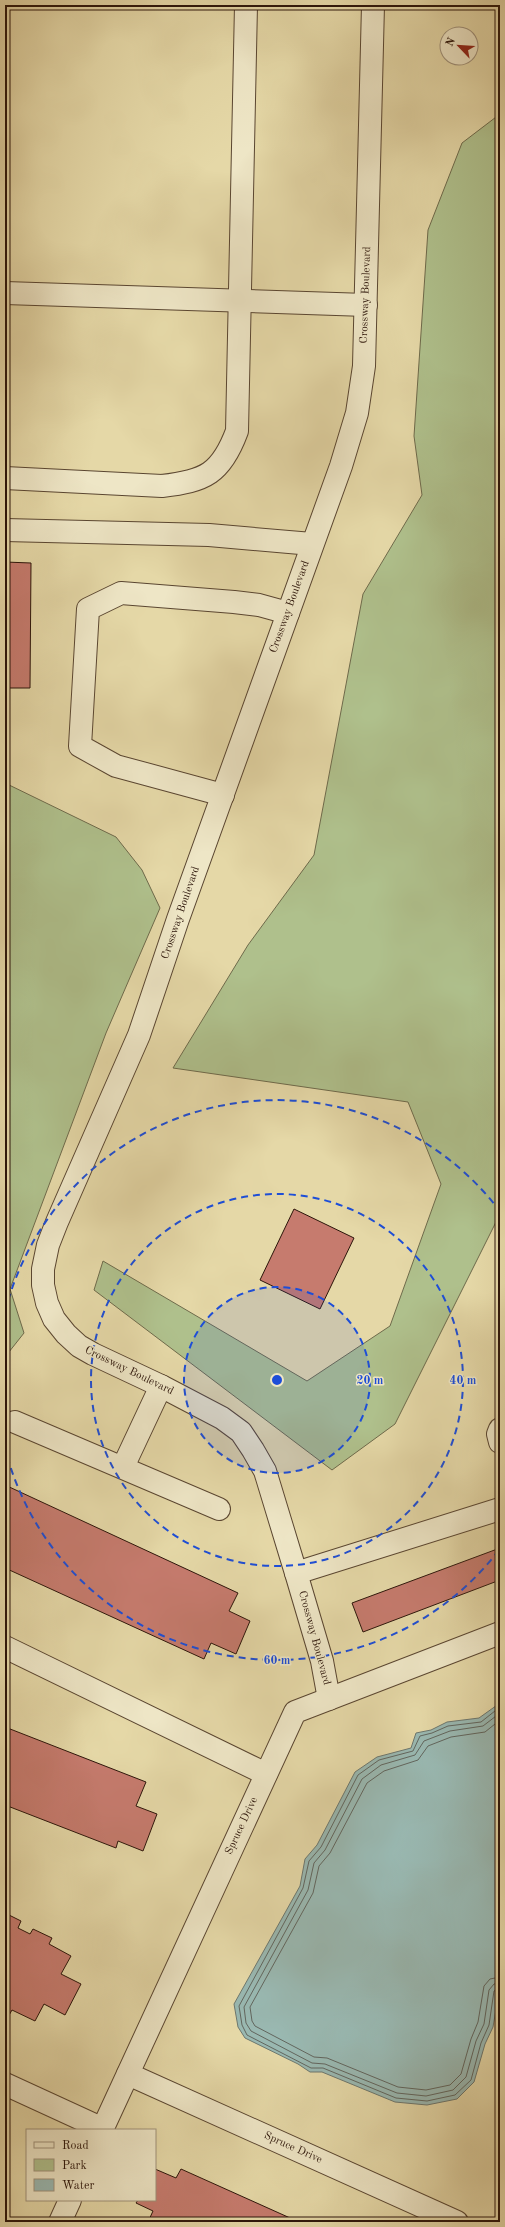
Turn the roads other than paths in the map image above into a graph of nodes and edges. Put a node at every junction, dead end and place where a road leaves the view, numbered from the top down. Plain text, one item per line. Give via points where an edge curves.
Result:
1 (246, 5) edge
2 (373, 5) edge
3 (5, 293) edge
4 (238, 300) junction
5 (366, 305) junction
6 (5, 478) edge
7 (5, 530) edge
8 (312, 544) junction
9 (288, 612) junction
10 (223, 795) junction
11 (161, 1386) junction
12 (16, 1422) dead end
13 (500, 1429) edge
14 (500, 1442) edge
15 (123, 1467) junction
16 (219, 1509) dead end
17 (500, 1509) edge
18 (296, 1573) junction
19 (500, 1633) edge
20 (5, 1647) edge
21 (329, 1699) junction
22 (266, 1774) junction
23 (128, 2074) junction
24 (5, 2084) edge
25 (103, 2129) edge
26 (70, 2201) edge
27 (60, 2222) edge
28 (457, 2222) edge

1 - 4 street
2 - 5 street, Crossway Boulevard
3 - 4 street
4 - 5 street
4 - 6 street via 236,431 229,452 217,468 202,478 162,486
5 - 8 street, Crossway Boulevard via 364,366 357,413
7 - 8 street via 209,535
8 - 9 street, Crossway Boulevard
9 - 10 street, Crossway Boulevard
9 - 10 street via 234,602 121,593 88,610 80,746 116,766
10 - 11 street, Crossway Boulevard via 139,1035 57,1222 48,1245 43,1269 46,1303 66,1334 93,1354
11 - 15 street
11 - 18 street, Crossway Boulevard via 205,1408 241,1432 265,1471
12 - 15 street
13 - 14 street
15 - 16 street
17 - 18 street
18 - 21 street, Crossway Boulevard via 322,1660
19 - 21 street, Spruce Drive
20 - 22 street
21 - 22 street, Spruce Drive via 295,1712
22 - 23 street, Spruce Drive
23 - 25 street, Spruce Drive
23 - 28 street, Spruce Drive
24 - 25 street
26 - 27 street

